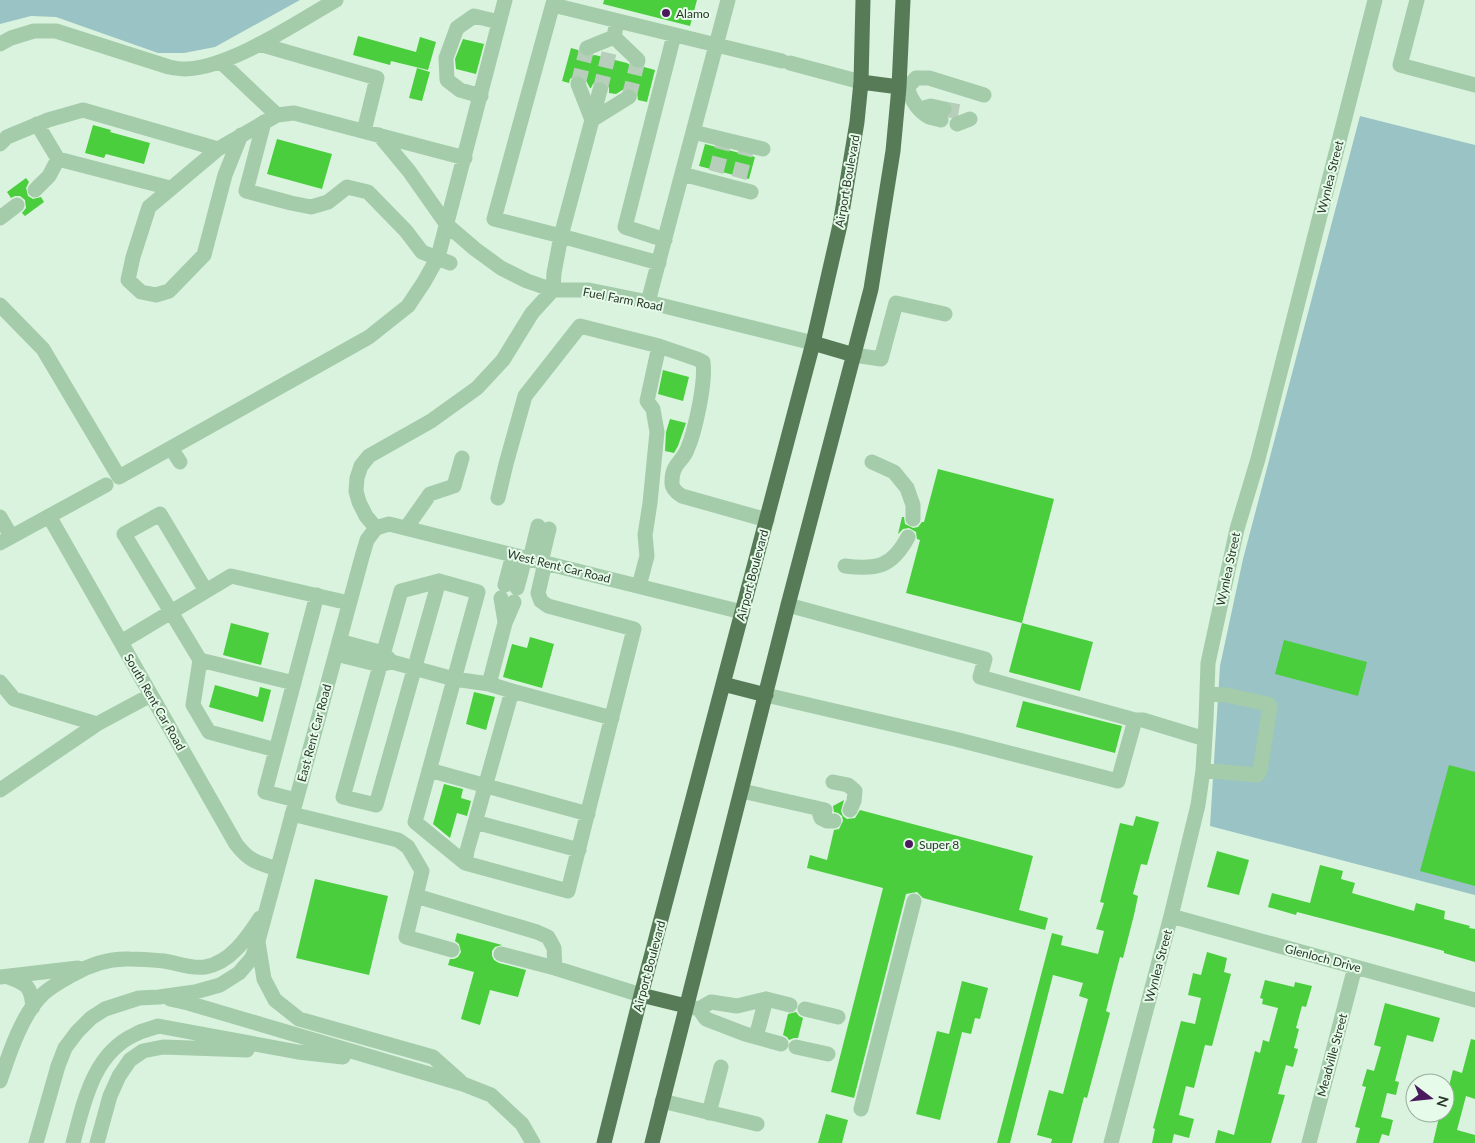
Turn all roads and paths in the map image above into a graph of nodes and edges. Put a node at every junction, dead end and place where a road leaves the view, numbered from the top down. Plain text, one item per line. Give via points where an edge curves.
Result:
1 (336, 0) edge
2 (505, 0) edge
3 (728, 0) edge
4 (863, 0) edge
5 (903, 0) edge
6 (1375, 0) edge
7 (1418, 0) edge
8 (554, 3) edge
9 (617, 21) junction
10 (499, 22) junction
11 (674, 35) junction
12 (614, 37) junction
13 (0, 44) edge
14 (258, 44) junction
15 (716, 45) junction
16 (587, 48) dead end
17 (610, 53) tunnel mouth
18 (638, 60) dead end
19 (221, 62) junction
20 (861, 82) junction
21 (578, 84) tunnel mouth
22 (1475, 85) edge
23 (903, 88) junction
24 (600, 90) tunnel mouth
25 (984, 95) dead end
26 (481, 96) junction
27 (629, 97) tunnel mouth
28 (943, 114) tunnel mouth
29 (271, 118) junction
30 (592, 120) junction
31 (37, 124) junction
32 (364, 131) junction
33 (693, 132) junction
34 (241, 135) junction
35 (379, 135) junction
36 (0, 144) edge
37 (218, 149) junction
38 (763, 149) dead end
39 (465, 158) junction
40 (58, 159) junction
41 (682, 174) junction
42 (742, 186) dead end
43 (170, 188) junction
44 (35, 190) dead end
45 (17, 205) dead end
46 (0, 218) edge
47 (447, 224) junction
48 (561, 236) junction
49 (665, 240) junction
50 (444, 260) junction
51 (659, 263) junction
52 (553, 290) junction
53 (648, 302) junction
54 (0, 305) edge
55 (945, 314) dead end
56 (813, 343) junction
57 (659, 346) junction
58 (854, 355) junction
59 (172, 448) junction
60 (462, 458) dead end
61 (180, 462) dead end
62 (872, 462) dead end
63 (106, 485) dead end
64 (498, 498) dead end
65 (49, 516) junction
66 (0, 517) edge
67 (913, 519) dead end
68 (767, 520) junction
69 (376, 528) junction
70 (406, 528) junction
71 (543, 528) dead end
72 (908, 537) dead end
73 (6, 539) edge
74 (531, 559) junction
75 (845, 566) dead end
76 (439, 581) junction
77 (639, 586) junction
78 (206, 591) junction
79 (317, 595) junction
80 (350, 603) junction
81 (788, 605) junction
82 (171, 612) junction
83 (742, 612) junction
84 (121, 642) junction
85 (337, 647) junction
86 (200, 660) junction
87 (385, 660) junction
88 (415, 668) junction
89 (454, 679) junction
90 (0, 682) edge
91 (294, 683) junction
92 (489, 684) junction
93 (723, 684) junction
94 (512, 691) junction
95 (1207, 694) junction
96 (151, 695) junction
97 (766, 695) junction
98 (612, 718) junction
99 (1135, 720) junction
100 (97, 724) junction
101 (1205, 739) junction
102 (276, 750) junction
103 (429, 770) junction
104 (1203, 770) junction
105 (834, 782) dead end
106 (486, 786) junction
107 (0, 790) edge
108 (742, 791) junction
109 (294, 807) junction
110 (850, 810) dead end
111 (826, 813) dead end
112 (588, 814) junction
113 (476, 822) junction
114 (579, 850) junction
115 (465, 863) junction
116 (277, 869) junction
117 (416, 896) junction
118 (914, 901) dead end
119 (267, 906) junction
120 (1171, 916) junction
121 (258, 941) junction
122 (452, 950) dead end
123 (501, 954) dead end
124 (1355, 967) junction
125 (84, 968) junction
126 (555, 968) junction
127 (3, 977) edge
128 (641, 995) junction
129 (159, 997) junction
130 (766, 998) junction
131 (1475, 1000) edge
132 (33, 1007) junction
133 (693, 1008) junction
134 (838, 1017) dead end
135 (756, 1037) junction
136 (781, 1044) dead end
137 (796, 1047) dead end
138 (298, 1052) junction
139 (828, 1054) dead end
140 (384, 1062) junction
141 (721, 1067) dead end
142 (0, 1081) edge
143 (463, 1084) junction
144 (662, 1101) junction
145 (861, 1109) dead end
146 (709, 1113) junction
147 (757, 1124) dead end
148 (36, 1143) edge
149 (73, 1143) edge
150 (97, 1143) edge
151 (533, 1143) edge
152 (604, 1143) edge
153 (652, 1143) edge
154 (1111, 1143) edge
155 (1309, 1143) edge

1 - 14 street
2 - 10 street
3 - 15 street
4 - 20 main road, Airport Boulevard
5 - 23 main road
6 - 95 street, Wynlea Street via 1258,459 1237,529 1208,663
7 - 22 street via 1400,65
8 - 9 street
8 - 48 street via 494,219
9 - 11 street
9 - 12 street
10 - 26 street
10 - 26 street via 474,16 457,28 446,58 447,80 460,90
11 - 15 street
11 - 49 street via 625,227
12 - 16 street
12 - 17 street
12 - 18 street
13 - 19 street via 34,31 56,31 169,67 184,69
14 - 19 street
14 - 32 street via 377,78
15 - 20 street
15 - 33 street
19 - 29 street
20 - 23 main road
20 - 56 main road, Airport Boulevard via 840,225
21 - 30 street
23 - 25 street via 916,78 928,78
23 - 28 street via 928,117
23 - 58 main road via 871,289
24 - 30 street
26 - 39 street
27 - 30 street
29 - 32 street via 294,113
29 - 34 street
29 - 50 street via 246,191 310,207 328,202 347,187 368,192 422,252
30 - 48 street
31 - 36 street via 6,136
31 - 37 street via 83,110
31 - 40 street
32 - 35 street
33 - 38 street via 747,148
33 - 41 street
34 - 37 street
34 - 43 street via 225,175 204,255 169,291 156,296 141,292 128,280 149,207
35 - 39 street
35 - 47 street, Fuel Farm Road
37 - 43 street
39 - 47 street
40 - 43 street
40 - 44 street via 49,176
41 - 42 street via 715,177
41 - 49 street
45 - 46 street
47 - 50 street
47 - 52 street, Fuel Farm Road via 501,268
48 - 51 street
48 - 52 street
49 - 51 street
50 - 59 street via 408,306 371,342 241,417
51 - 53 street
52 - 53 street, Fuel Farm Road via 590,290
52 - 69 street via 532,313 503,360 476,388 431,421 370,456 361,466 356,491 366,516
53 - 56 street, Fuel Farm Road
54 - 59 street via 44,349 119,477
55 - 58 street via 896,303 881,359
56 - 58 main road
56 - 68 main road, Airport Boulevard
57 - 64 street via 580,326 525,396
57 - 68 street via 703,362 697,413 687,452 675,466 671,482 676,492
57 - 77 street via 647,401 654,409 657,432 645,535 647,556
58 - 81 main road
59 - 61 street
60 - 70 street via 454,486 430,494
62 - 67 street via 894,472 907,488 913,505
63 - 65 street
65 - 73 street
65 - 84 street, South Rent Car Road
66 - 73 street
68 - 83 main road, Airport Boulevard
69 - 70 street, West Rent Car Road via 389,524
69 - 80 street, East Rent Car Road via 367,540
70 - 74 street, West Rent Car Road
71 - 74 street
72 - 75 street via 892,560 877,567
74 - 77 street, West Rent Car Road
74 - 92 street via 509,593 505,623
74 - 98 street via 541,601 548,606 634,629
76 - 87 street via 401,591
76 - 88 street
76 - 89 street via 478,592
77 - 83 street, West Rent Car Road
78 - 79 street via 231,576
78 - 82 street
78 - 82 street via 160,514 124,534
79 - 80 street
79 - 91 street
80 - 85 street, East Rent Car Road
81 - 97 main road
81 - 99 street via 985,659 980,677
82 - 84 street
82 - 86 street
83 - 93 main road, Airport Boulevard
84 - 96 street, South Rent Car Road
85 - 87 street
85 - 109 street, East Rent Car Road
86 - 91 street
86 - 102 street via 194,705 209,732
87 - 88 street
87 - 88 street via 343,797 376,805
88 - 89 street
89 - 92 street
89 - 103 street
90 - 100 street via 14,699
91 - 102 street
92 - 94 street
93 - 97 main road
93 - 128 main road, Airport Boulevard
94 - 98 street
94 - 106 street
95 - 101 street, Wynlea Street
95 - 104 street via 1226,695 1270,706 1257,775
96 - 100 street
96 - 116 street, South Rent Car Road via 236,844 245,856
97 - 99 street via 1118,781
97 - 108 main road
98 - 112 street
99 - 101 street
100 - 107 street
101 - 104 street, Wynlea Street
102 - 109 street via 265,792
103 - 106 street
103 - 115 street via 415,822
104 - 120 street, Wynlea Street via 1198,805
105 - 110 street via 848,785 855,791
106 - 112 street
106 - 113 street
108 - 111 street
108 - 133 main road
109 - 116 street, East Rent Car Road
109 - 117 street via 398,840 408,847 422,871
112 - 114 street
113 - 114 street
113 - 115 street
114 - 115 street via 568,891
116 - 119 street, East Rent Car Road
117 - 122 street via 406,937
117 - 126 street via 548,937 554,948
118 - 145 street
119 - 121 street, East Rent Car Road
119 - 125 street via 249,936 224,960 206,967 188,968 166,961 127,958
120 - 124 street, Glenloch Drive
120 - 154 street, Wynlea Street
121 - 129 street via 252,958 239,973 220,985
121 - 143 street via 264,979 275,1000 299,1019 433,1057
123 - 126 street
124 - 131 street, Glenloch Drive
124 - 155 street, Meadville Street
125 - 127 street
125 - 132 street via 43,994
126 - 128 street
127 - 132 street via 23,982 31,992
128 - 133 main road
128 - 152 main road, Airport Boulevard
129 - 140 street
129 - 148 street via 139,998 105,1009 90,1018 77,1032 65,1048 58,1066
130 - 133 street via 737,1006 710,1002
130 - 134 street
130 - 135 street
132 - 142 street via 17,1032
133 - 135 street via 706,1019
133 - 144 main road
135 - 136 street
137 - 139 street
138 - 140 street
138 - 149 street via 158,1026 136,1034 117,1045 95,1074
138 - 150 street via 163,1047 143,1051 130,1060 119,1076
140 - 143 street
141 - 146 street
143 - 151 street via 491,1095 522,1124
144 - 146 street
144 - 153 main road
146 - 147 street

